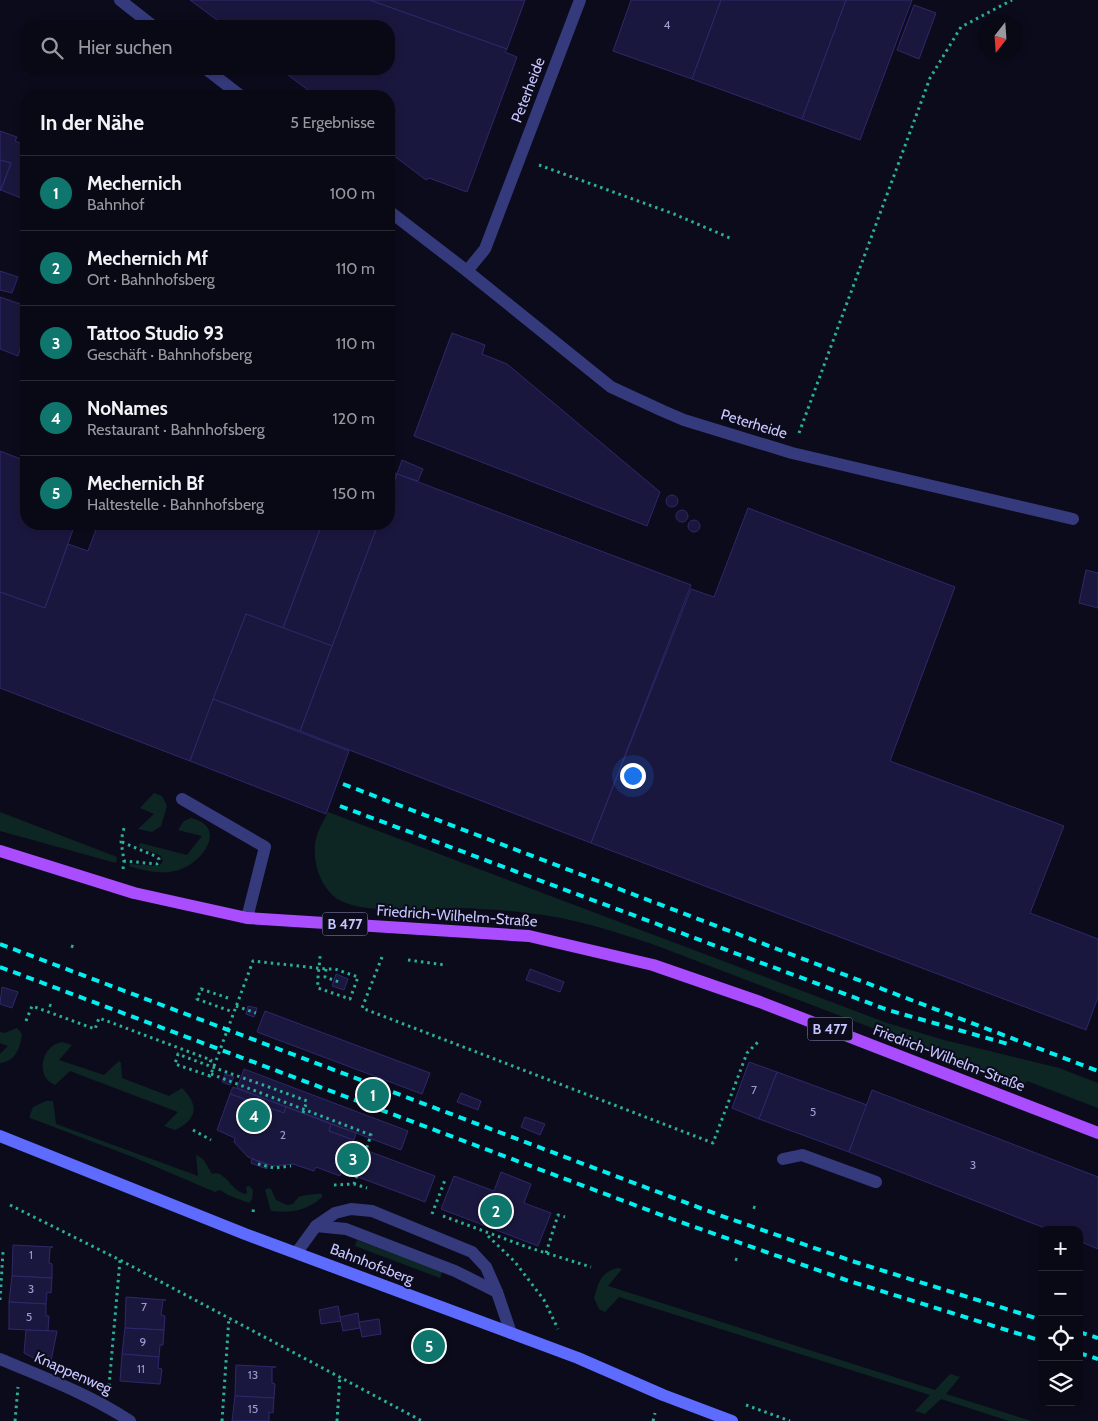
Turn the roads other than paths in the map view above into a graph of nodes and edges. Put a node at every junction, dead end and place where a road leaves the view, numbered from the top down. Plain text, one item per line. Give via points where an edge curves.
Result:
1 (120, 0) edge
2 (580, 0) edge
3 (145, 20) edge
4 (214, 75) edge
5 (232, 90) edge
6 (395, 215) edge
7 (467, 271) junction
8 (1073, 519) dead end
9 (182, 799) dead end
10 (0, 851) edge
11 (247, 918) junction
12 (1098, 1132) edge
13 (0, 1136) edge
14 (783, 1159) dead end
15 (876, 1182) dead end
16 (316, 1226) junction
17 (296, 1252) junction
18 (497, 1292) junction
19 (511, 1333) junction
20 (0, 1359) edge
21 (130, 1421) edge
22 (732, 1421) edge

1 - 3 street
2 - 7 street, Peterheide via 485,249
4 - 5 street
6 - 7 street, Peterheide
7 - 8 street, Peterheide via 611,387 684,420 792,453
9 - 11 street via 265,847
10 - 11 main road, Friedrich-Wilhelm-Straße / B 477 via 134,893
11 - 12 main road, Friedrich-Wilhelm-Straße / B 477 via 529,936 653,965 760,1002
13 - 17 street, Bahnhofsberg
14 - 15 street via 802,1155
16 - 17 street
16 - 18 street via 346,1230 455,1270
16 - 18 street via 335,1213 351,1208 372,1211 472,1252 486,1267
17 - 19 street, Bahnhofsberg
18 - 19 street
19 - 22 street, Bahnhofsberg
20 - 21 street, Knappenweg via 68,1387

